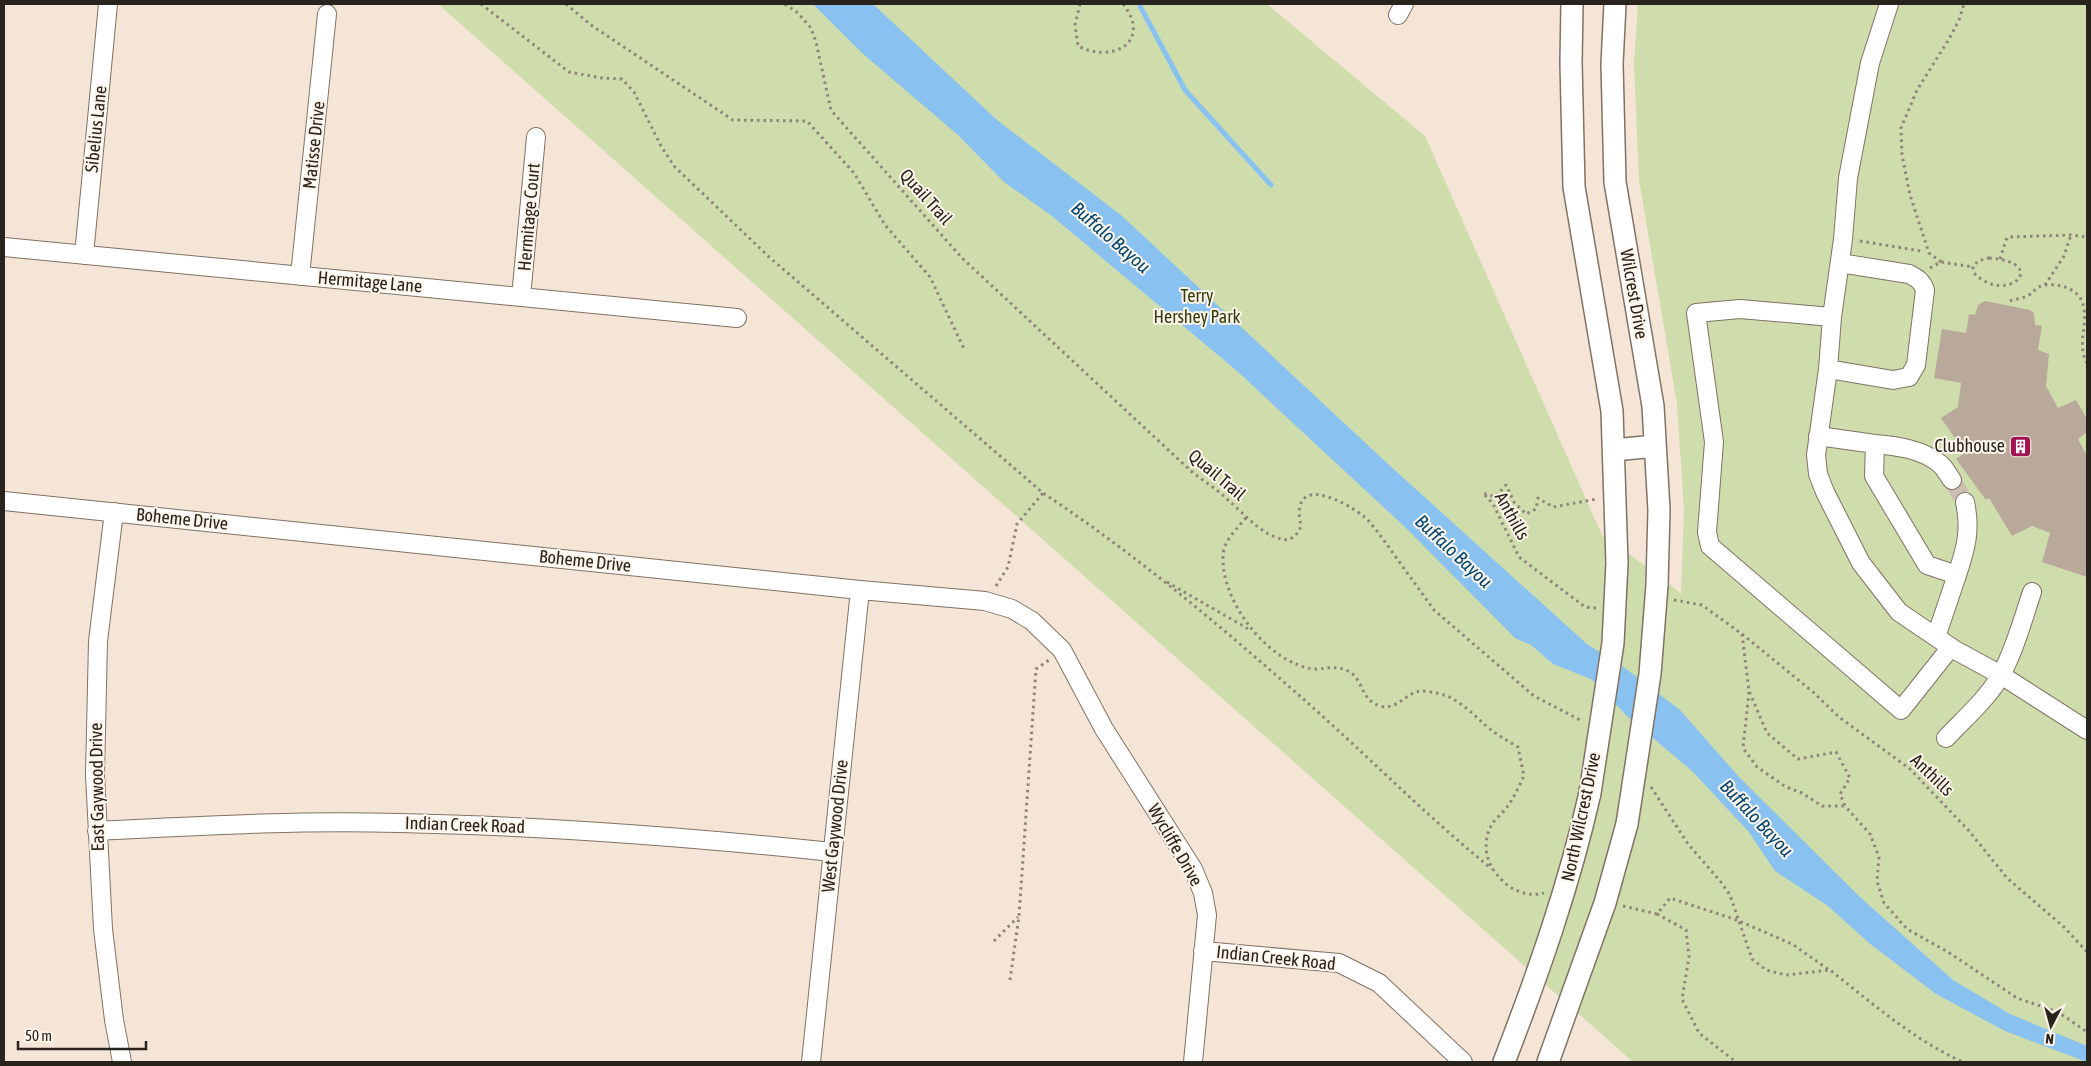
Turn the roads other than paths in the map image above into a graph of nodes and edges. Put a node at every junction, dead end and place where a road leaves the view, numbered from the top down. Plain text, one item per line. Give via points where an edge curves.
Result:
1 (108, 4) edge
2 (1572, 4) edge
3 (1615, 4) edge
4 (1888, 4) edge
5 (327, 14) dead end
6 (536, 137) dead end
7 (4, 247) edge
8 (84, 255) junction
9 (1840, 264) junction
10 (300, 276) junction
11 (521, 297) junction
12 (1832, 316) junction
13 (737, 318) dead end
14 (1828, 369) junction
15 (1818, 436) junction
16 (1875, 444) junction
17 (1655, 446) junction
18 (1614, 450) junction
19 (1952, 480) tunnel mouth
20 (4, 500) edge
21 (1965, 502) tunnel mouth
22 (114, 512) junction
23 (1957, 574) junction
24 (860, 590) junction
25 (2032, 592) dead end
26 (1936, 637) junction
27 (1951, 647) junction
28 (2001, 675) junction
29 (1104, 729) joint
30 (2087, 730) edge
31 (1946, 738) dead end
32 (97, 831) junction
33 (832, 852) junction
34 (1203, 951) junction
35 (122, 1062) edge
36 (811, 1062) edge
37 (1193, 1062) edge
38 (1463, 1062) edge
39 (1504, 1062) edge
40 (1548, 1062) edge

1 - 8 street, Sibelius Lane
2 - 18 main road via 1574,187 1612,411
3 - 17 main road, Wilcrest Drive via 1612,64 1615,182 1653,406
4 - 9 street via 1870,63 1848,178
5 - 10 street, Matisse Drive
6 - 11 street, Hermitage Court
7 - 8 street, Hermitage Lane
8 - 10 street, Hermitage Lane
9 - 12 street
9 - 14 street via 1917,278 1925,290 1916,365 1909,377 1893,380
10 - 11 street, Hermitage Lane
11 - 13 street, Hermitage Lane
12 - 14 street
12 - 27 street via 1740,309 1696,313 1714,442 1707,532 1710,546 1901,710
14 - 15 street
15 - 16 street
15 - 26 street via 1818,474 1861,563 1899,612
16 - 19 street via 1922,454 1940,464
16 - 23 street via 1874,476 1927,565
17 - 18 main road
17 - 40 main road, Wilcrest Drive, bridge via 1660,510 1657,585 1650,674 1627,824 1604,904
18 - 39 main road, North Wilcrest Drive, bridge via 1617,563 1613,642 1590,793 1565,892
20 - 22 street, Boheme Drive
21 - 23 street via 1968,519 1966,548
22 - 24 street, Boheme Drive
22 - 32 street, East Gaywood Drive via 98,641 95,719
23 - 26 street
24 - 29 street, Boheme Drive via 985,601 1012,609 1032,621 1062,650
24 - 33 street, West Gaywood Drive
25 - 28 street
26 - 27 street
27 - 28 street
28 - 30 street
28 - 31 street
29 - 34 street, Wycliffe Drive via 1193,869 1203,893 1206,915
32 - 33 street, Indian Creek Road via 397,823 580,830
32 - 35 street, East Gaywood Drive via 103,929
33 - 36 street, West Gaywood Drive
34 - 37 street, Wycliffe Drive
34 - 38 street, Indian Creek Road via 1339,963 1379,983

